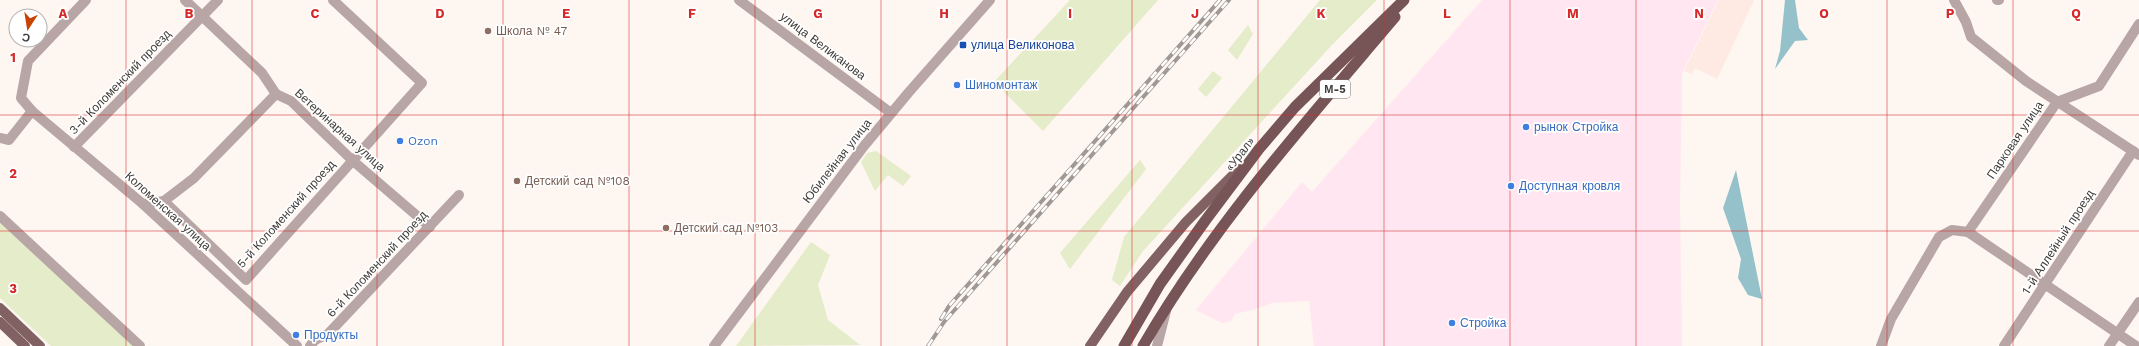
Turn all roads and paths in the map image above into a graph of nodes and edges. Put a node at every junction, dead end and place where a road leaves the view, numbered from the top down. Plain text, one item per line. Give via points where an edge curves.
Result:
1 (86, 0) edge
2 (185, 0) edge
3 (218, 0) edge
4 (332, 0) edge
5 (739, 0) edge
6 (990, 0) edge
7 (1404, 0) edge
8 (1410, 0) edge
9 (1954, 0) edge
10 (203, 16) junction
11 (2139, 24) edge
12 (276, 94) junction
13 (2057, 102) junction
14 (32, 111) junction
15 (891, 113) junction
16 (0, 138) edge
17 (74, 147) junction
18 (1259, 149) junction
19 (2136, 153) edge
20 (352, 160) junction
21 (459, 195) dead end
22 (164, 201) junction
23 (143, 204) junction
24 (0, 216) edge
25 (430, 227) junction
26 (1968, 232) junction
27 (2046, 285) junction
28 (1169, 301) junction
29 (2139, 302) edge
30 (0, 308) edge
31 (0, 322) edge
32 (2117, 333) junction
33 (25, 346) edge
34 (40, 346) edge
35 (140, 346) edge
36 (297, 346) edge
37 (310, 346) edge
38 (714, 346) edge
39 (1090, 346) edge
40 (1124, 346) edge
41 (1143, 346) edge
42 (1157, 346) edge
43 (1881, 346) edge
44 (2004, 346) edge
45 (2109, 346) edge
46 (2136, 346) edge

1 - 14 street, Коломенская улица via 28,61 21,98
2 - 10 street, Ветеринарная улица
3 - 10 street, 3-й Коломенский проезд
4 - 20 street, 5-й Коломенский проезд via 422,83
5 - 15 street, улица Великанова
6 - 15 street, Юбилейная улица
7 - 18 highway, «Урал» / М-5 via 1295,108
8 - 28 highway, М-5 via 1260,178
9 - 13 street via 1971,37
10 - 12 street, Ветеринарная улица via 262,73
10 - 17 street, 3-й Коломенский проезд
11 - 13 street, Парковая улица via 2099,86
12 - 20 street, Ветеринарная улица via 292,101
12 - 22 street via 194,178
13 - 19 street
13 - 26 street, Парковая улица
14 - 16 street via 9,140
14 - 17 street, Коломенская улица
15 - 38 street, Юбилейная улица
17 - 23 street, Коломенская улица
18 - 39 main road via 1186,222 1127,292
18 - 40 highway, «Урал» / М-5 via 1160,284
19 - 27 street, 1-й Аллейный проезд
20 - 22 street, 5-й Коломенский проезд via 246,280
20 - 25 street, Ветеринарная улица
21 - 25 street, 6-й Коломенский проезд
22 - 23 street
23 - 36 street, Коломенская улица
24 - 35 street
25 - 37 street, 6-й Коломенский проезд via 328,334 315,340
26 - 27 street
26 - 43 street via 1952,230 1939,237 1891,318
27 - 32 street
27 - 44 street, 1-й Аллейный проезд
28 - 41 highway, М-5
28 - 42 street
29 - 32 street
30 - 34 main road
31 - 33 main road
32 - 45 street
32 - 46 street

